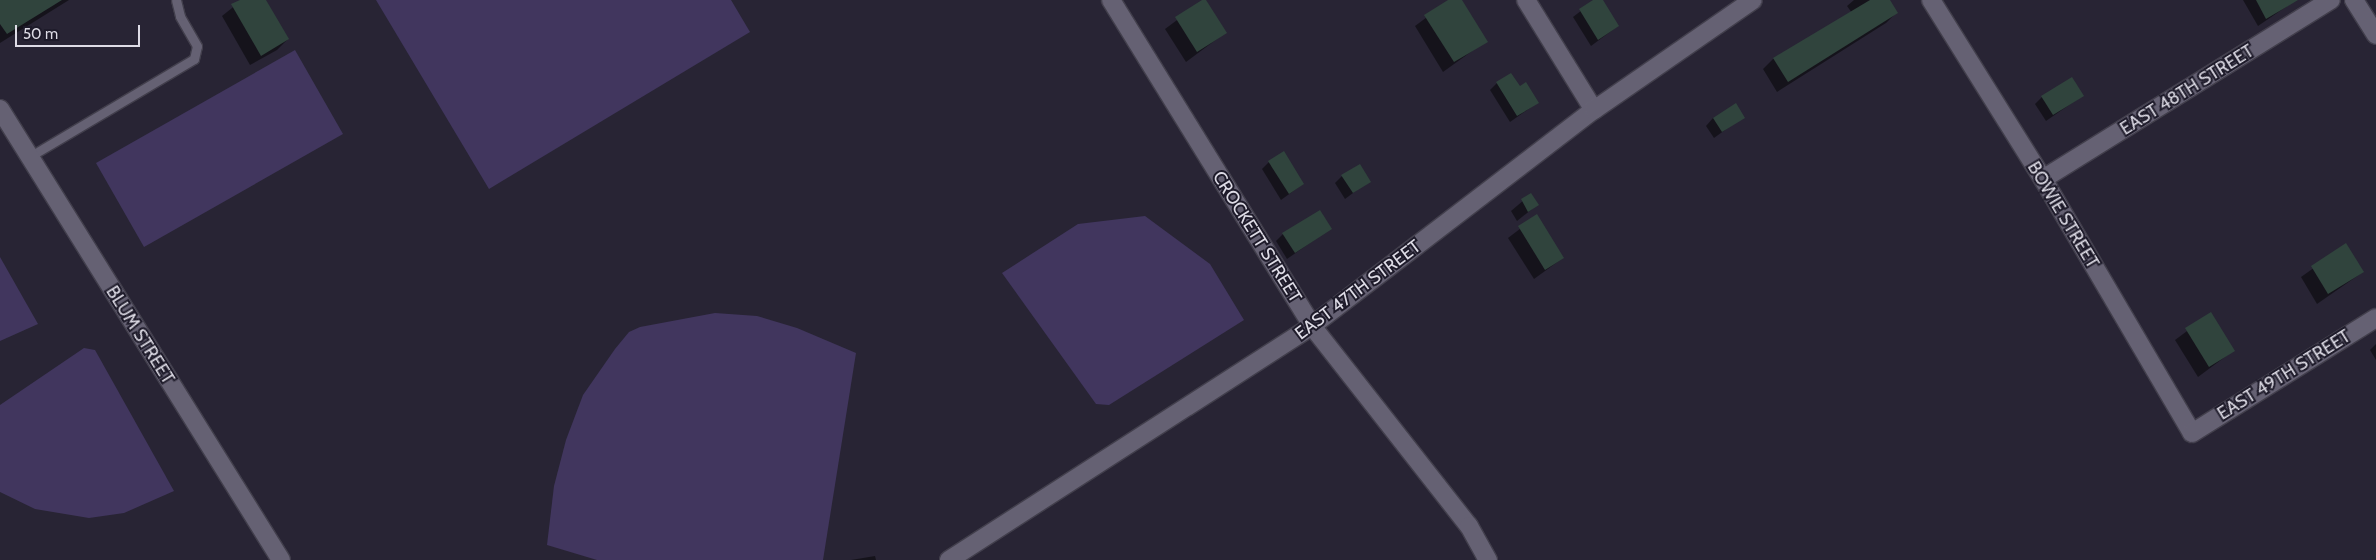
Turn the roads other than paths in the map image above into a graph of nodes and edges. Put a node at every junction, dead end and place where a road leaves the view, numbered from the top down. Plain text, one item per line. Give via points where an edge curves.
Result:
1 (176, 0) edge
2 (1112, 0) edge
3 (1526, 0) edge
4 (1753, 0) edge
5 (1931, 0) edge
6 (2331, 0) edge
7 (2354, 0) edge
8 (2376, 35) edge
9 (0, 109) edge
10 (1594, 110) junction
11 (30, 157) junction
12 (2043, 179) junction
13 (2376, 318) edge
14 (1312, 326) junction
15 (2192, 433) joint
16 (281, 560) edge
17 (949, 560) edge
18 (1488, 560) edge

1 - 11 lane via 180,16 197,46 194,59
2 - 14 street, CROCKETT STREET
3 - 10 street
4 - 10 street, EAST 47TH STREET
5 - 12 street, BOWIE STREET
6 - 12 street, EAST 48TH STREET
7 - 8 street
9 - 11 street, BLUM STREET
10 - 14 street, EAST 47TH STREET
11 - 16 street, BLUM STREET
12 - 15 street, BOWIE STREET
13 - 15 street, EAST 49TH STREET
14 - 17 street, EAST 47TH STREET
14 - 18 street, CROCKETT STREET via 1469,526

